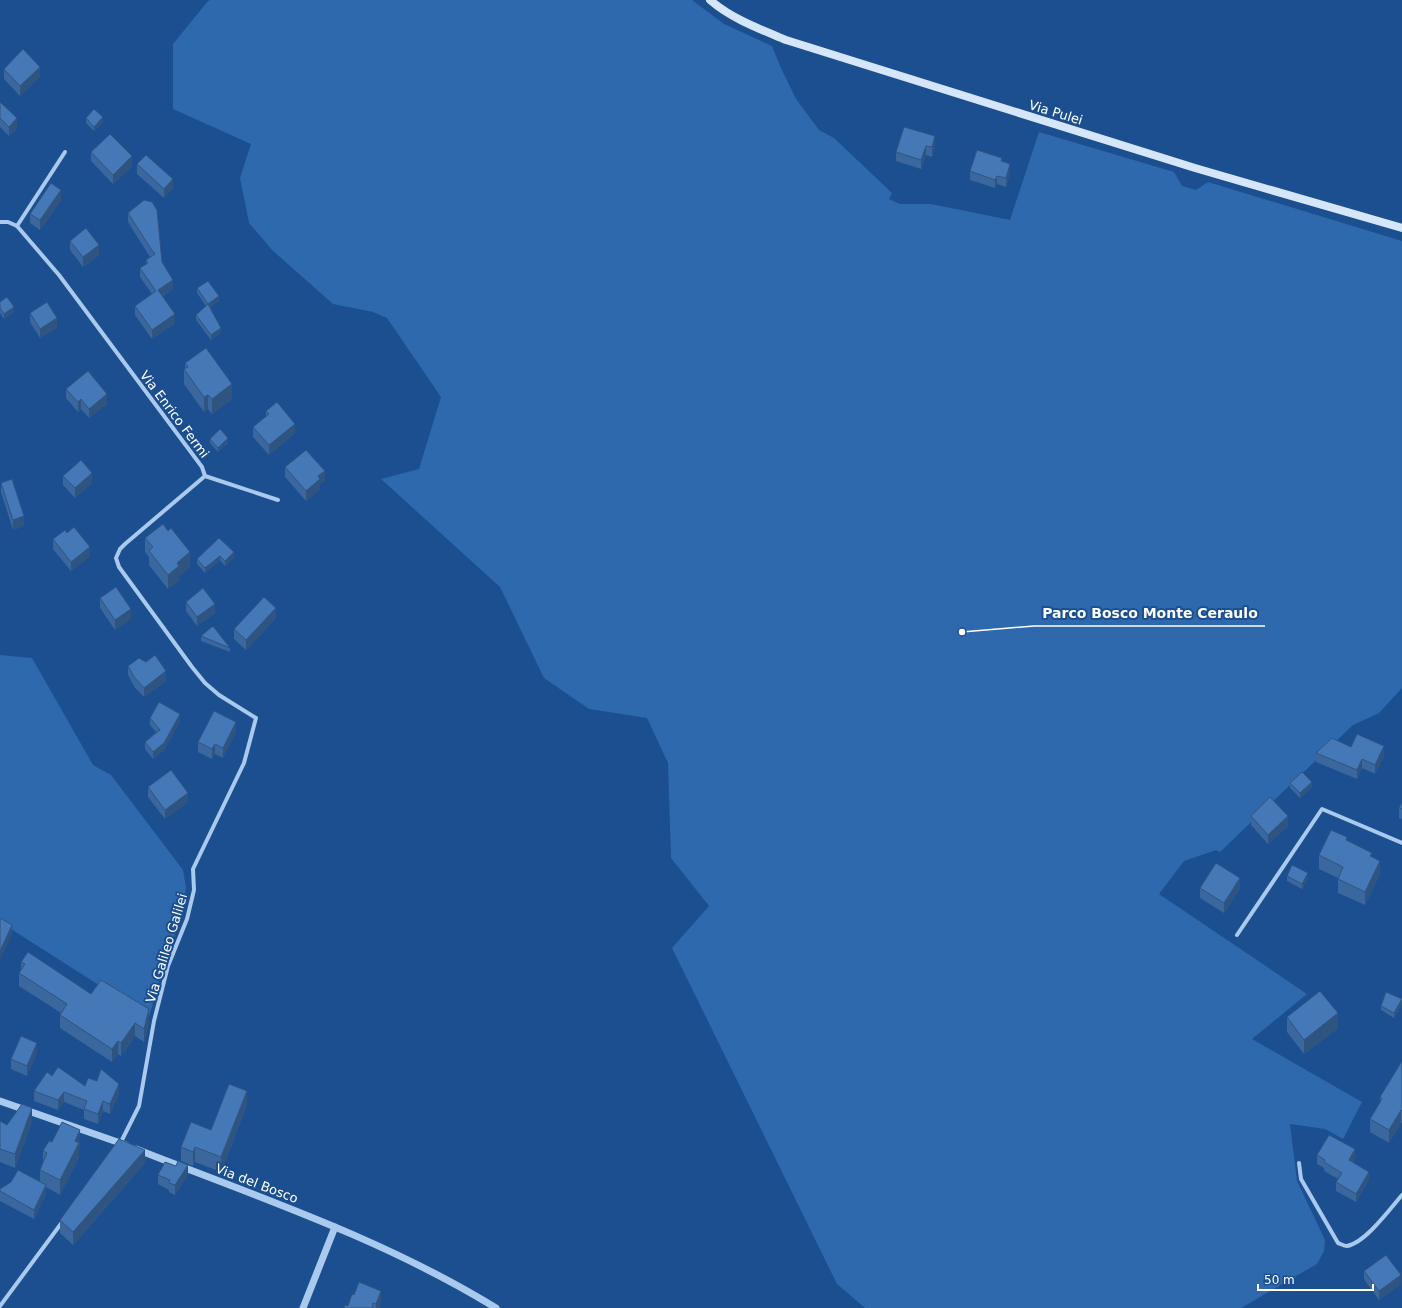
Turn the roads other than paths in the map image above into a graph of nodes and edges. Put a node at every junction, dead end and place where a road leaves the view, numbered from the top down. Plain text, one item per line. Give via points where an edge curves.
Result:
1 (710, 0) edge
2 (65, 152) dead end
3 (0, 222) edge
4 (17, 226) junction
5 (1402, 228) edge
6 (205, 476) junction
7 (278, 500) dead end
8 (256, 718) joint
9 (1402, 843) edge
10 (1237, 935) dead end
11 (0, 1101) edge
12 (121, 1143) junction
13 (116, 1149) edge
14 (1299, 1163) dead end
15 (1402, 1195) edge
16 (64, 1220) edge
17 (335, 1227) junction
18 (0, 1306) edge
19 (303, 1308) edge
20 (496, 1308) edge

1 - 5 main road, Via Pulei via 722,11 786,40 1195,168
2 - 4 street
3 - 4 street
4 - 6 street, Via Enrico Fermi via 68,288 202,467
6 - 7 street
6 - 8 street, Via Enrico Fermi via 120,549 116,558 119,567 205,683
8 - 12 street, Via Galileo Galilei via 244,763 193,869 194,890 187,919 168,966 154,1021 139,1106
9 - 10 street via 1322,809
11 - 12 street, Via del Bosco
12 - 13 street, Via Galileo Galilei
12 - 17 street, Via del Bosco
14 - 15 street via 1301,1179 1338,1243 1345,1246 1356,1243 1375,1227
16 - 18 street
17 - 19 street
17 - 20 street, Via del Bosco via 406,1259

